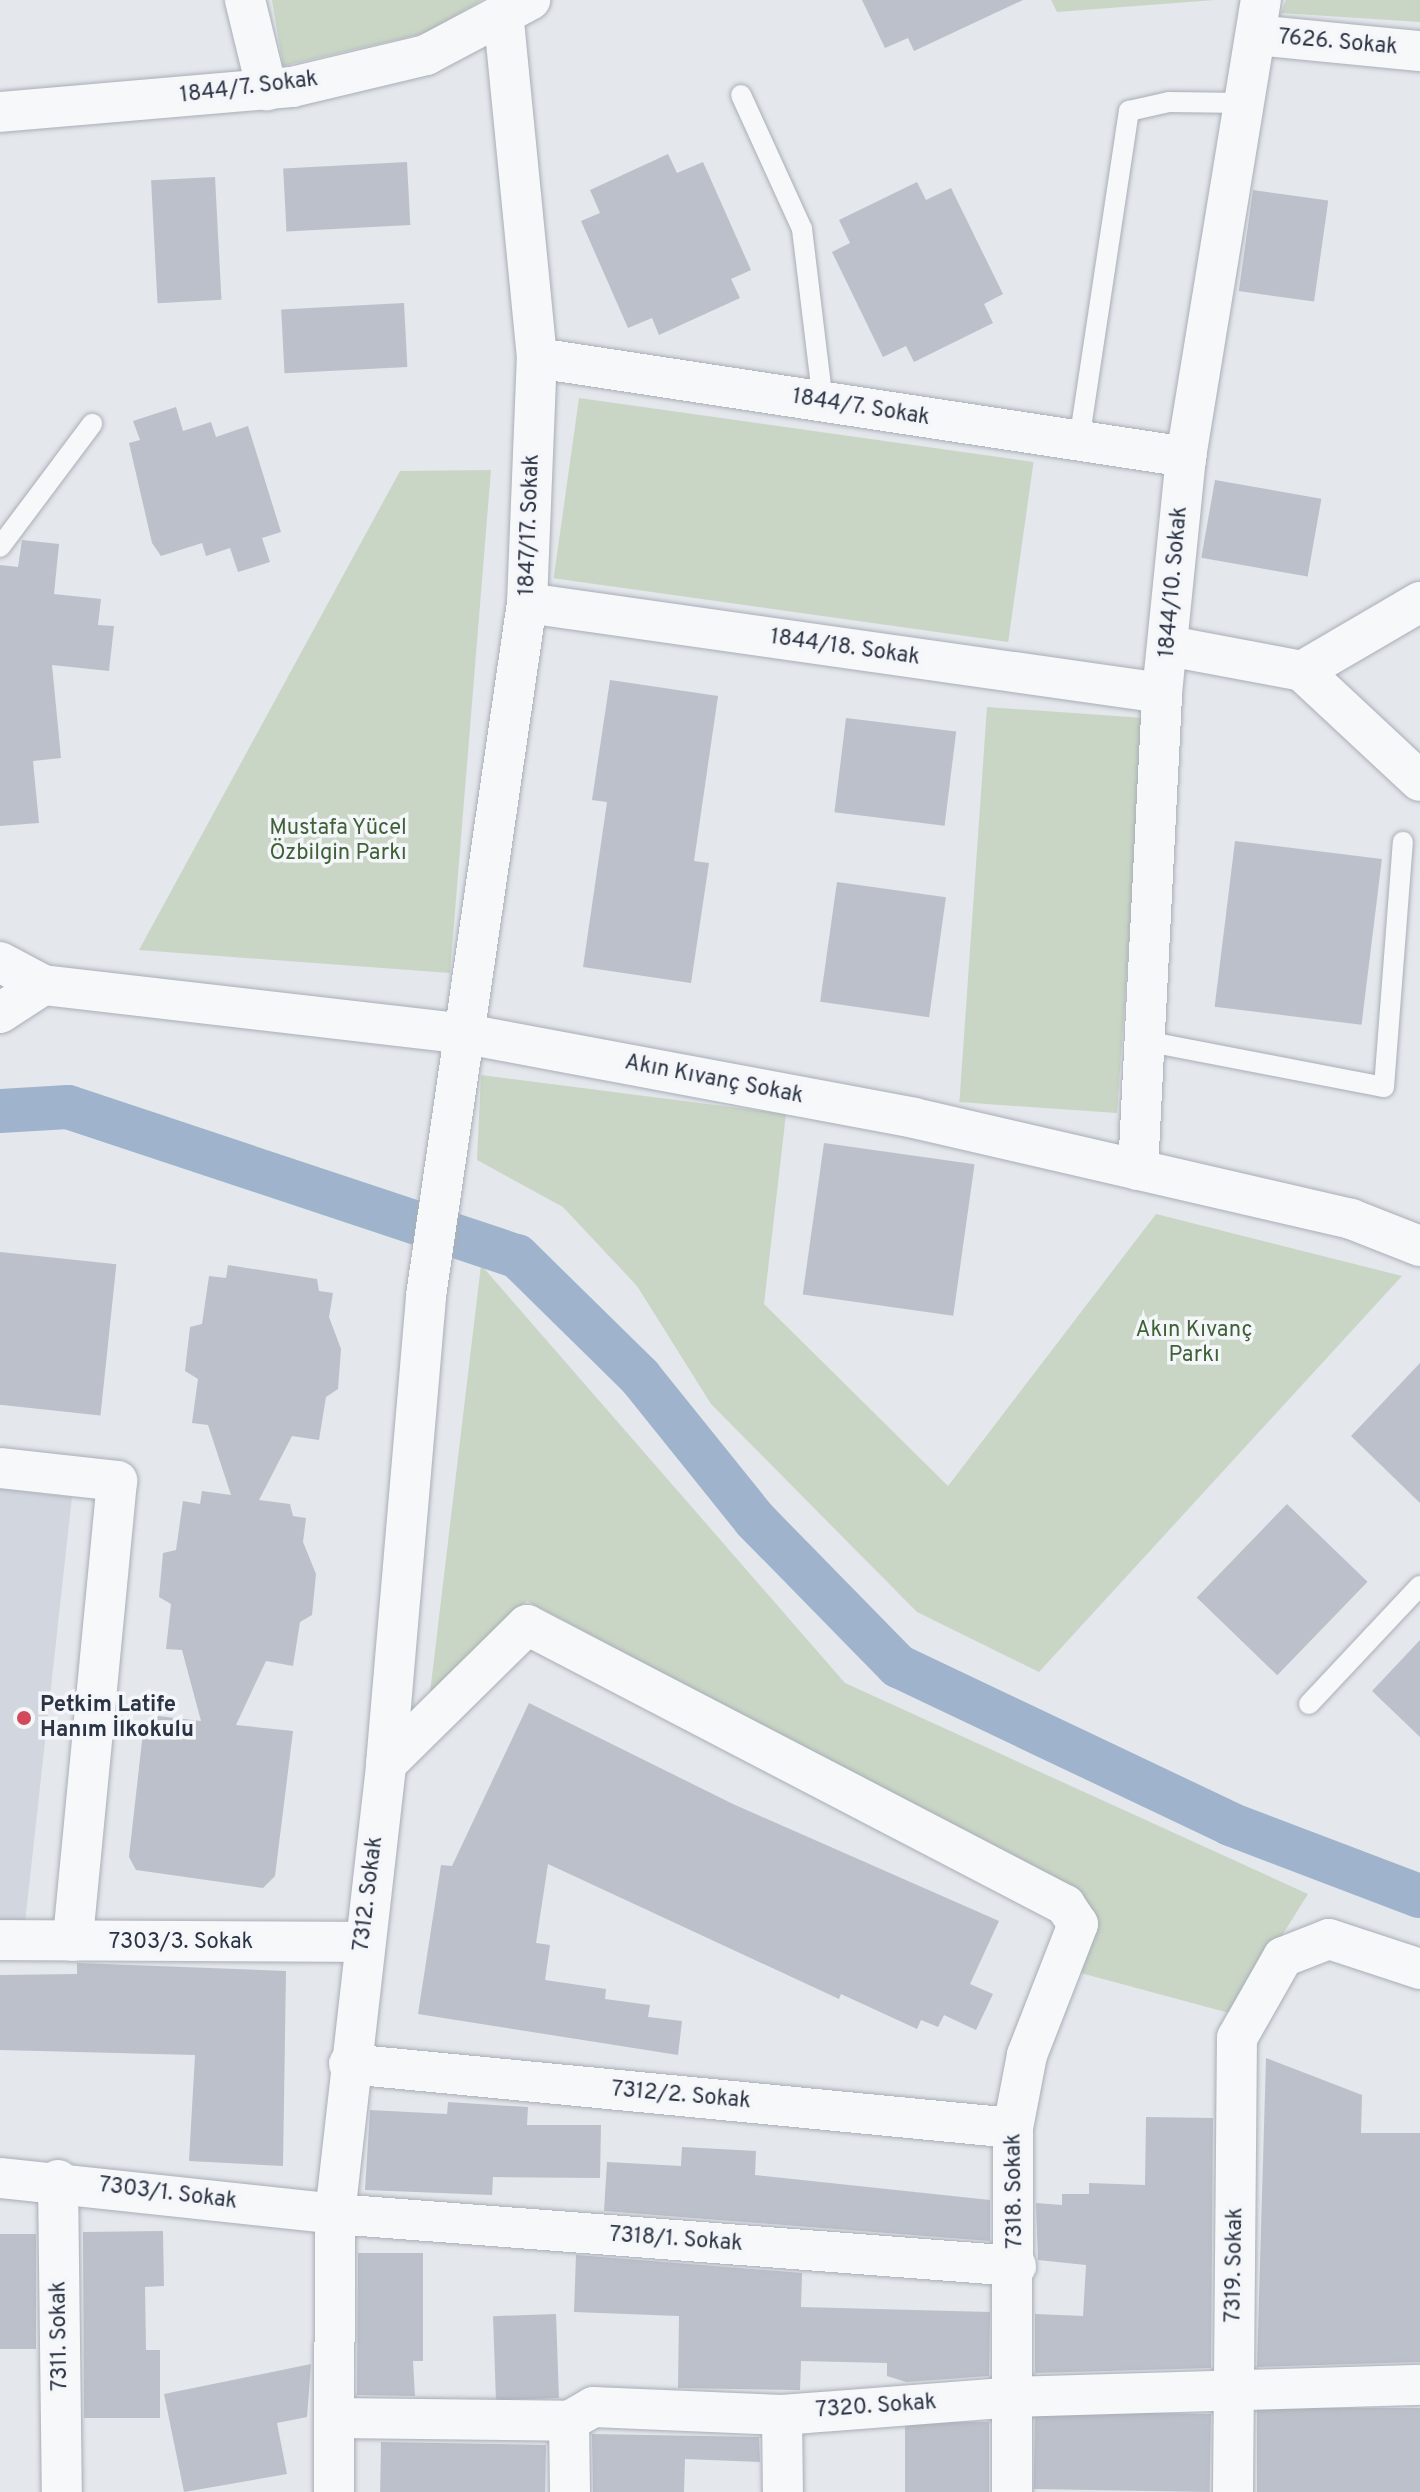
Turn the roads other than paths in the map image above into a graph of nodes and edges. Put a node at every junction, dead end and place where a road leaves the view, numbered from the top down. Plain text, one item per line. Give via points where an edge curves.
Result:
1 (245, 0) edge
2 (517, 7) edge
3 (1258, 18) edge
4 (1420, 51) edge
5 (267, 90) junction
6 (741, 95) dead end
7 (1244, 103) junction
8 (0, 112) edge
9 (537, 358) junction
10 (823, 402) junction
11 (92, 424) dead end
12 (1079, 441) junction
13 (1186, 457) junction
14 (0, 547) edge
15 (1420, 602) edge
16 (527, 603) junction
17 (1169, 646) junction
18 (1302, 671) junction
19 (1162, 693) junction
20 (1420, 781) edge
21 (1403, 842) dead end
22 (0, 962) edge
23 (43, 985) junction
24 (0, 1013) edge
25 (461, 1033) junction
26 (1145, 1041) junction
27 (447, 1140) joint
28 (1138, 1170) junction
29 (1420, 1246) edge
30 (0, 1468) edge
31 (1420, 1586) edge
32 (1309, 1704) dead end
33 (386, 1764) junction
34 (0, 1940) edge
35 (73, 1941) junction
36 (362, 1942) junction
37 (1420, 1969) edge
38 (349, 2064) junction
39 (1013, 2128) junction
40 (0, 2178) edge
41 (58, 2180) junction
42 (335, 2214) junction
43 (1016, 2266) junction
44 (1420, 2385) edge
45 (1234, 2391) junction
46 (1014, 2397) junction
47 (782, 2415) junction
48 (336, 2418) junction
49 (569, 2421) junction
50 (62, 2492) edge
51 (334, 2492) edge
52 (570, 2492) edge
53 (783, 2492) edge
54 (1012, 2492) edge
55 (1233, 2492) edge

1 - 5 street
2 - 5 street, 1844/7. Sokak via 426,55
2 - 9 street, 1847/17. Sokak
3 - 4 street, 7626. Sokak
3 - 7 street, 1844/10. Sokak
5 - 8 street, 1844/7. Sokak
6 - 10 lane via 802,229
7 - 12 lane via 1169,102 1129,111
7 - 13 street, 1844/10. Sokak
9 - 10 street, 1844/7. Sokak
9 - 16 street, 1847/17. Sokak
10 - 12 street, 1844/7. Sokak
11 - 14 lane
12 - 13 street, 1844/7. Sokak
13 - 17 street, 1844/10. Sokak
15 - 18 street
16 - 19 street, 1844/18. Sokak
16 - 25 street, 1847/17. Sokak
17 - 18 street
17 - 19 street, 1844/10. Sokak
18 - 20 street
19 - 26 street, 1844/10. Sokak
21 - 26 lane via 1384,1087
22 - 23 street, Akın Kıvanç Sokak
23 - 24 street
23 - 25 street, Akın Kıvanç Sokak
25 - 27 street, 1847/17. Sokak
25 - 28 street, Akın Kıvanç Sokak via 914,1118
26 - 28 street, 1844/10. Sokak
27 - 33 street, 7312. Sokak via 426,1296
28 - 29 street, Akın Kıvanç Sokak via 1351,1219
30 - 35 street via 117,1481
31 - 32 lane
33 - 36 street, 7312. Sokak
33 - 39 street, 7318. Sokak via 527,1625 1065,1905 1078,1924 1027,2055
34 - 35 street, 7303/3. Sokak
35 - 36 street, 7303/3. Sokak
36 - 38 street, 7312. Sokak
37 - 45 street, 7319. Sokak via 1329,1939 1283,1957 1237,2038
38 - 39 street, 7312/2. Sokak
38 - 42 street, 7312. Sokak
39 - 43 street, 7318. Sokak
40 - 41 street, 7303/1. Sokak
41 - 42 street, 7303/1. Sokak
41 - 50 street, 7311. Sokak
42 - 43 street, 7318/1. Sokak
42 - 48 street, 7312. Sokak
43 - 46 street, 7318. Sokak
44 - 45 street, 7320. Sokak
45 - 46 street, 7320. Sokak
45 - 55 street, 7319. Sokak
46 - 47 street, 7320. Sokak
46 - 54 street, 7318. Sokak
47 - 49 street, 7320. Sokak via 593,2407
47 - 53 street
48 - 49 street, 7320. Sokak
48 - 51 street, 7312. Sokak
49 - 52 street

